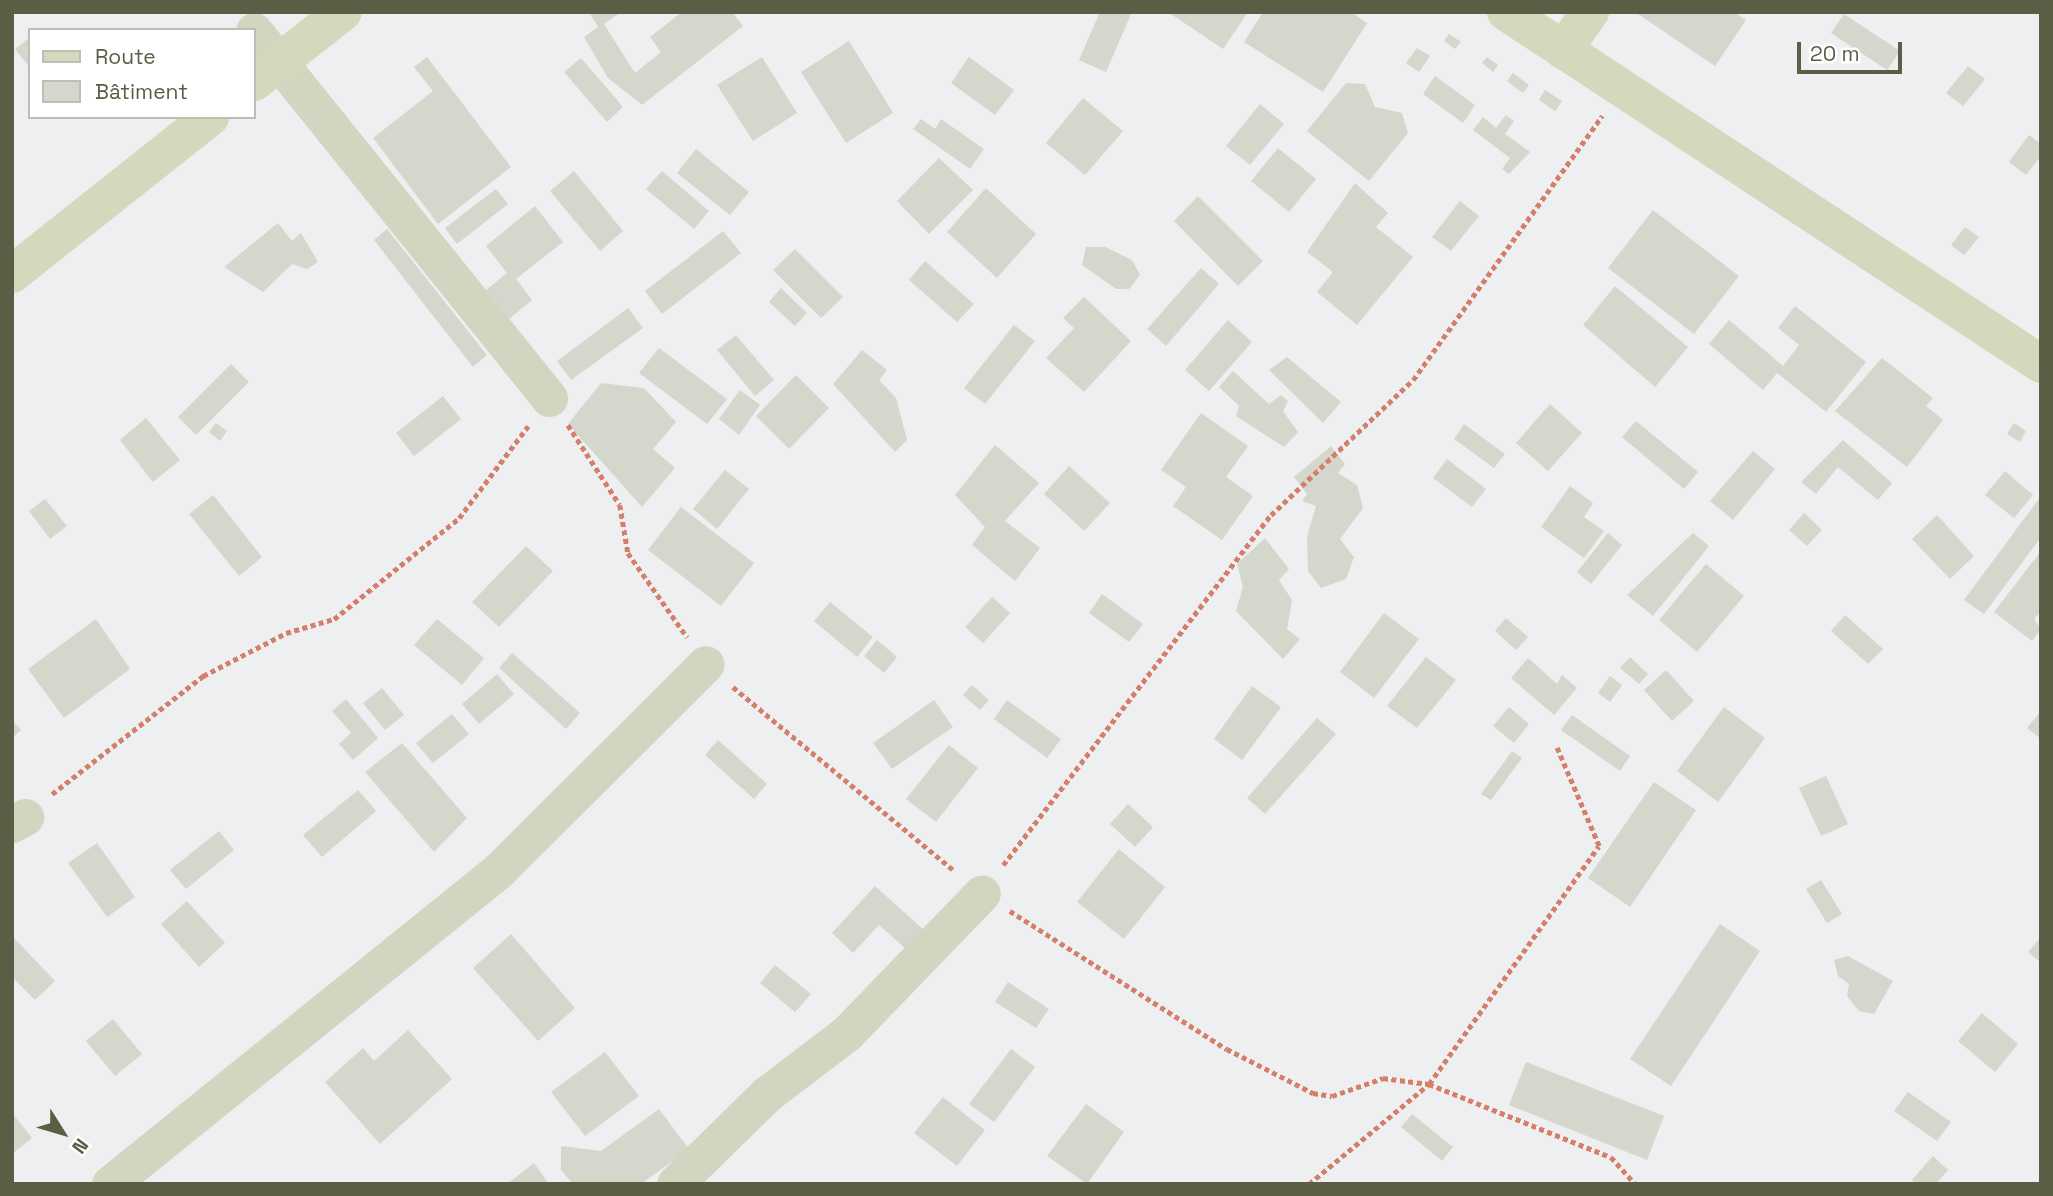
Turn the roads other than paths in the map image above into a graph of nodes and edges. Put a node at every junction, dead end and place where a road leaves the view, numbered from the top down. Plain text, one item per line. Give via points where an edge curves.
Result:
1 (239, 12) edge
2 (343, 12) edge
3 (1506, 12) edge
4 (1590, 12) edge
5 (251, 28) edge
6 (256, 40) edge
7 (1563, 50) junction
8 (266, 72) edge
9 (207, 119) edge
10 (12, 274) edge
11 (2041, 364) edge
12 (549, 398) road end
13 (706, 664) road end
14 (982, 893) road end
15 (110, 1184) edge
16 (675, 1184) edge

1 - 5 street
2 - 8 street
3 - 7 street
4 - 7 street
6 - 8 street
7 - 11 street
8 - 12 street
9 - 10 street
13 - 15 street via 498,871
14 - 16 street via 847,1033 766,1094

